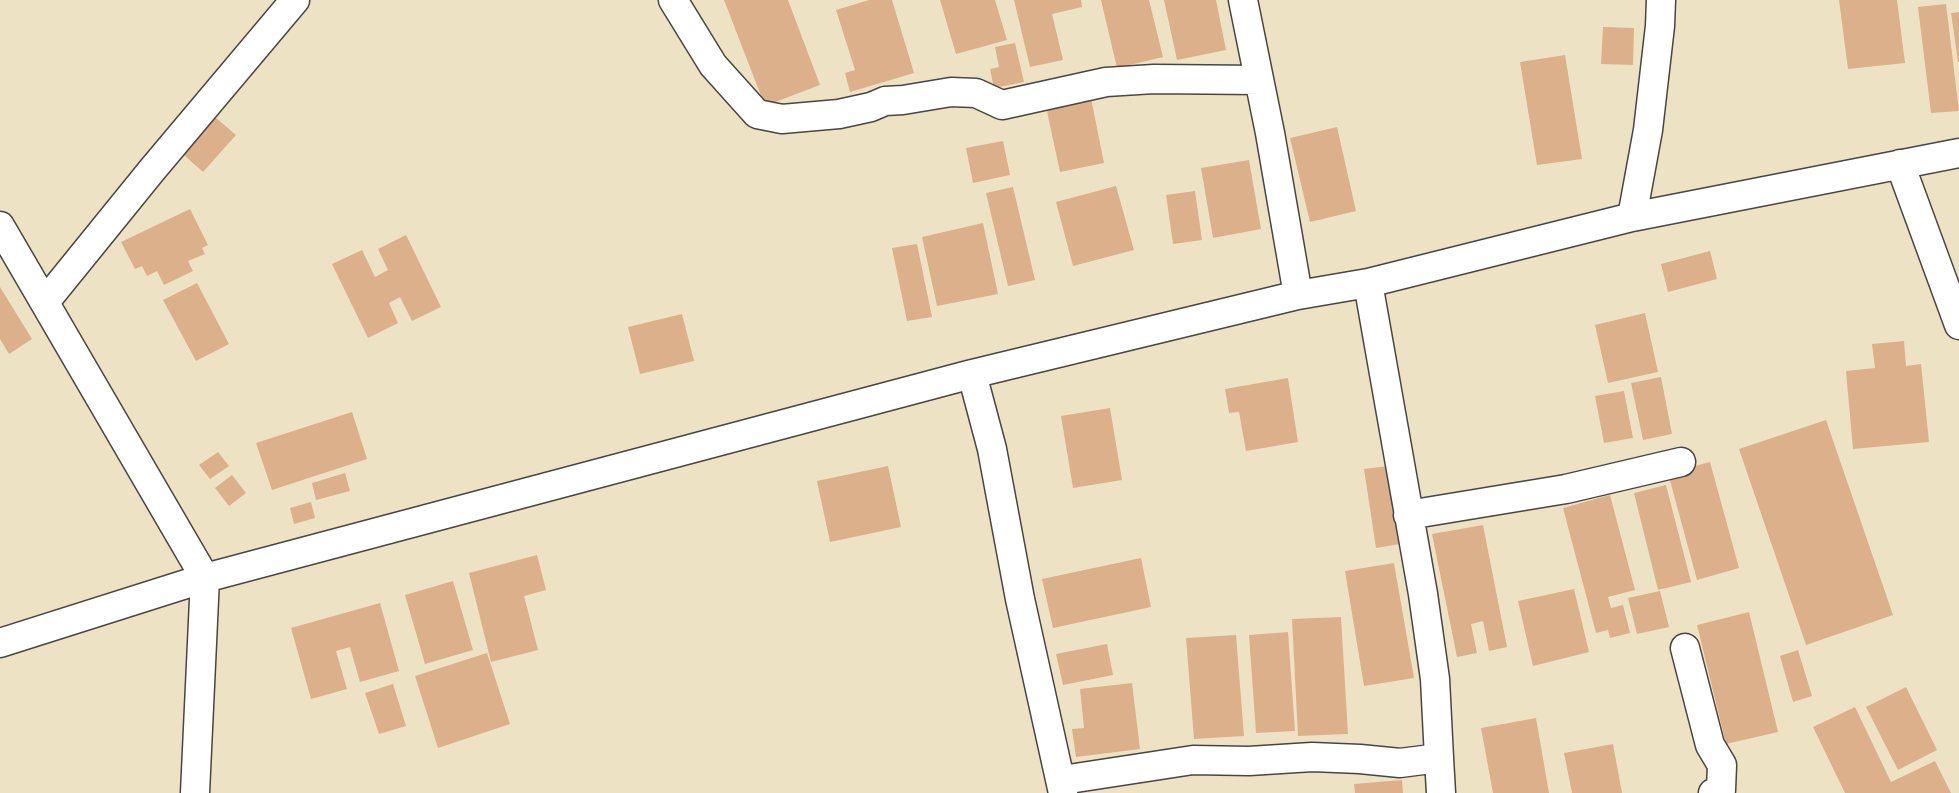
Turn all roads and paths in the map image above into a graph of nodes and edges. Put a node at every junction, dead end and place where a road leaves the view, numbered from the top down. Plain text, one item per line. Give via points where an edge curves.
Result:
1 (295, 0) edge
2 (673, 0) edge
3 (1243, 0) edge
4 (1660, 0) edge
5 (1259, 80) junction
6 (1959, 153) edge
7 (1900, 164) junction
8 (1632, 217) junction
9 (0, 226) edge
10 (1368, 283) junction
11 (1298, 295) junction
12 (45, 302) junction
13 (1959, 325) edge
14 (972, 374) junction
15 (1681, 462) dead end
16 (1408, 515) junction
17 (205, 578) junction
18 (0, 643) edge
19 (1685, 648) dead end
20 (1439, 758) junction
21 (1062, 786) edge
22 (195, 793) edge
23 (1441, 793) edge
24 (1713, 793) edge

1 - 12 street
2 - 5 street via 712,65 757,114 782,119 839,114 885,101 951,92 976,93 1002,105 1106,82
3 - 5 street
4 - 8 street via 1648,130
5 - 11 street
6 - 7 street
7 - 8 street
7 - 13 street
8 - 10 street
9 - 12 street
10 - 11 street
10 - 16 street
11 - 14 street
12 - 17 street
14 - 17 street
14 - 21 street via 992,449 1020,599
15 - 16 street via 1566,489
16 - 20 street via 1436,679
17 - 18 street
17 - 22 street
19 - 24 street via 1710,745 1722,765 1720,790
20 - 21 street via 1400,764 1312,757 1193,760
20 - 23 street

